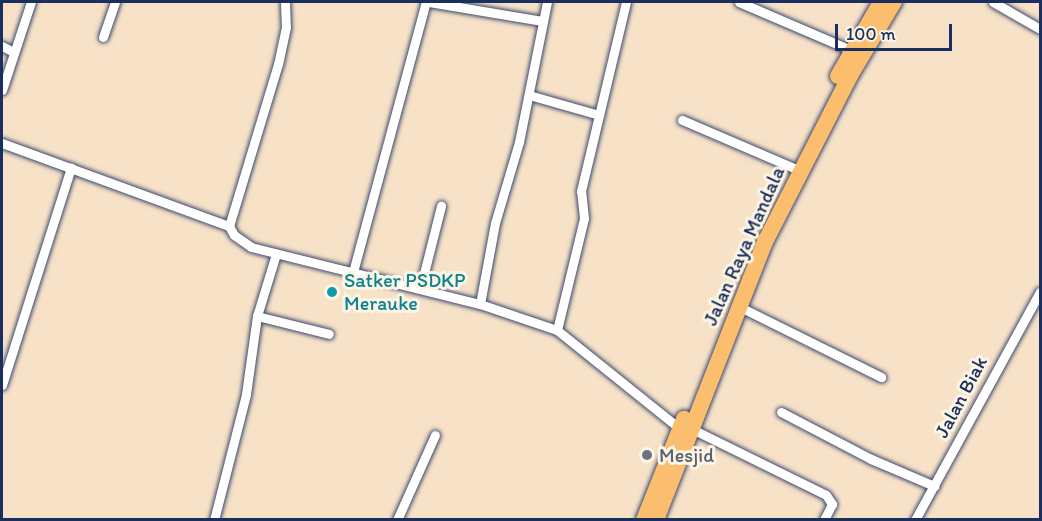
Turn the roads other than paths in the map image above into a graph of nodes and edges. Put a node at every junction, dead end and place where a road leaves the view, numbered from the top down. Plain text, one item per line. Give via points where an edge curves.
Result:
1 (31, 2) edge
2 (115, 2) edge
3 (285, 2) edge
4 (428, 2) edge
5 (547, 2) edge
6 (626, 2) edge
7 (739, 2) edge
8 (881, 2) edge
9 (894, 2) edge
10 (993, 2) edge
11 (542, 21) junction
12 (1041, 29) edge
13 (103, 37) dead end
14 (2, 46) edge
15 (851, 50) junction
16 (14, 52) junction
17 (2, 90) edge
18 (529, 95) junction
19 (599, 115) junction
20 (682, 120) dead end
21 (2, 143) edge
22 (71, 168) junction
23 (796, 169) junction
24 (441, 206) dead end
25 (229, 226) junction
26 (276, 254) junction
27 (353, 272) junction
28 (420, 289) junction
29 (1041, 292) edge
30 (480, 304) junction
31 (738, 306) junction
32 (257, 316) junction
33 (557, 330) junction
34 (329, 334) dead end
35 (881, 377) dead end
36 (2, 385) edge
37 (781, 412) dead end
38 (686, 429) junction
39 (435, 435) dead end
40 (934, 486) junction
41 (214, 519) edge
42 (397, 519) edge
43 (644, 519) edge
44 (656, 519) edge
45 (824, 519) edge
46 (915, 519) edge

1 - 16 street
2 - 13 street
3 - 25 street via 286,27 278,64
4 - 11 street
4 - 27 street
5 - 11 street
6 - 19 street
7 - 15 street
8 - 15 highway, Jalan Raya Mandala
9 - 23 highway, Jalan Raya Mandala
10 - 12 street
11 - 18 street
14 - 16 street
15 - 23 highway, Jalan Raya Mandala
16 - 17 street
18 - 19 street
18 - 30 street via 495,224
19 - 33 street via 581,191 584,218
20 - 23 street
21 - 22 street
22 - 25 street
22 - 36 street
23 - 31 highway, Jalan Raya Mandala
23 - 38 highway, Jalan Raya Mandala via 735,284
24 - 28 street
25 - 26 street via 245,245
26 - 27 street
26 - 32 street
27 - 28 street
28 - 30 street
29 - 40 street, Jalan Biak
30 - 33 street
31 - 35 street
31 - 38 highway, Jalan Raya Mandala
32 - 34 street
32 - 41 street via 246,394
33 - 38 street
37 - 40 street via 871,459
38 - 43 highway, Jalan Raya Mandala
38 - 44 highway, Jalan Raya Mandala
38 - 45 street via 826,495 832,504
39 - 42 street
40 - 46 street, Jalan Biak

